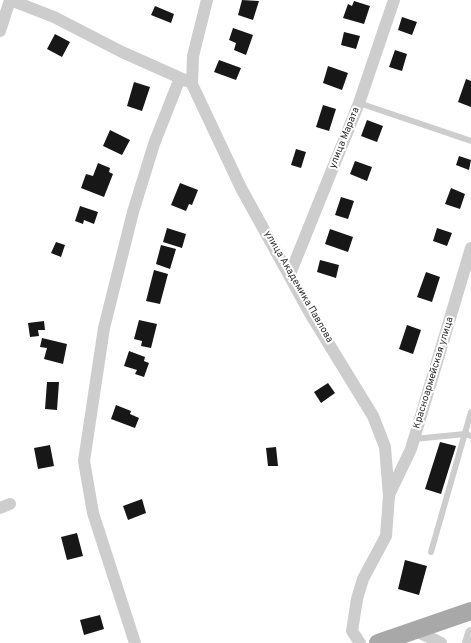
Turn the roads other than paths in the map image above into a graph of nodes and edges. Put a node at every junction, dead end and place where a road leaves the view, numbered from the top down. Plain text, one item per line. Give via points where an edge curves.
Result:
1 (10, 0) edge
2 (207, 0) edge
3 (394, 0) edge
4 (0, 31) edge
5 (180, 78) junction
6 (192, 84) junction
7 (360, 103) junction
8 (471, 140) edge
9 (471, 248) edge
10 (290, 274) junction
11 (471, 412) edge
12 (468, 435) edge
13 (414, 439) junction
14 (389, 496) junction
15 (431, 552) dead end
16 (471, 611) edge
17 (414, 630) junction
18 (471, 633) edge
19 (135, 643) edge
20 (360, 643) edge
21 (378, 643) edge
22 (441, 643) edge
23 (468, 643) edge

1 - 4 street
1 - 5 street via 54,17
2 - 6 street, улица Академика Павлова via 193,56
3 - 7 street, улица Марата
5 - 6 street
5 - 19 street via 154,144 132,212 104,328 84,461 93,513
6 - 10 street, улица Академика Павлова via 241,188
7 - 8 lane
7 - 10 street, улица Марата
9 - 13 street, Красноармейская улица
10 - 14 street, улица Академика Павлова via 311,315 374,416 385,447
11 - 12 lane
12 - 13 lane
12 - 15 lane
13 - 14 street, Красноармейская улица
14 - 20 street, улица Академика Павлова via 386,536 363,579 357,600 352,631
16 - 17 main road
17 - 21 main road
17 - 22 street
18 - 23 street

